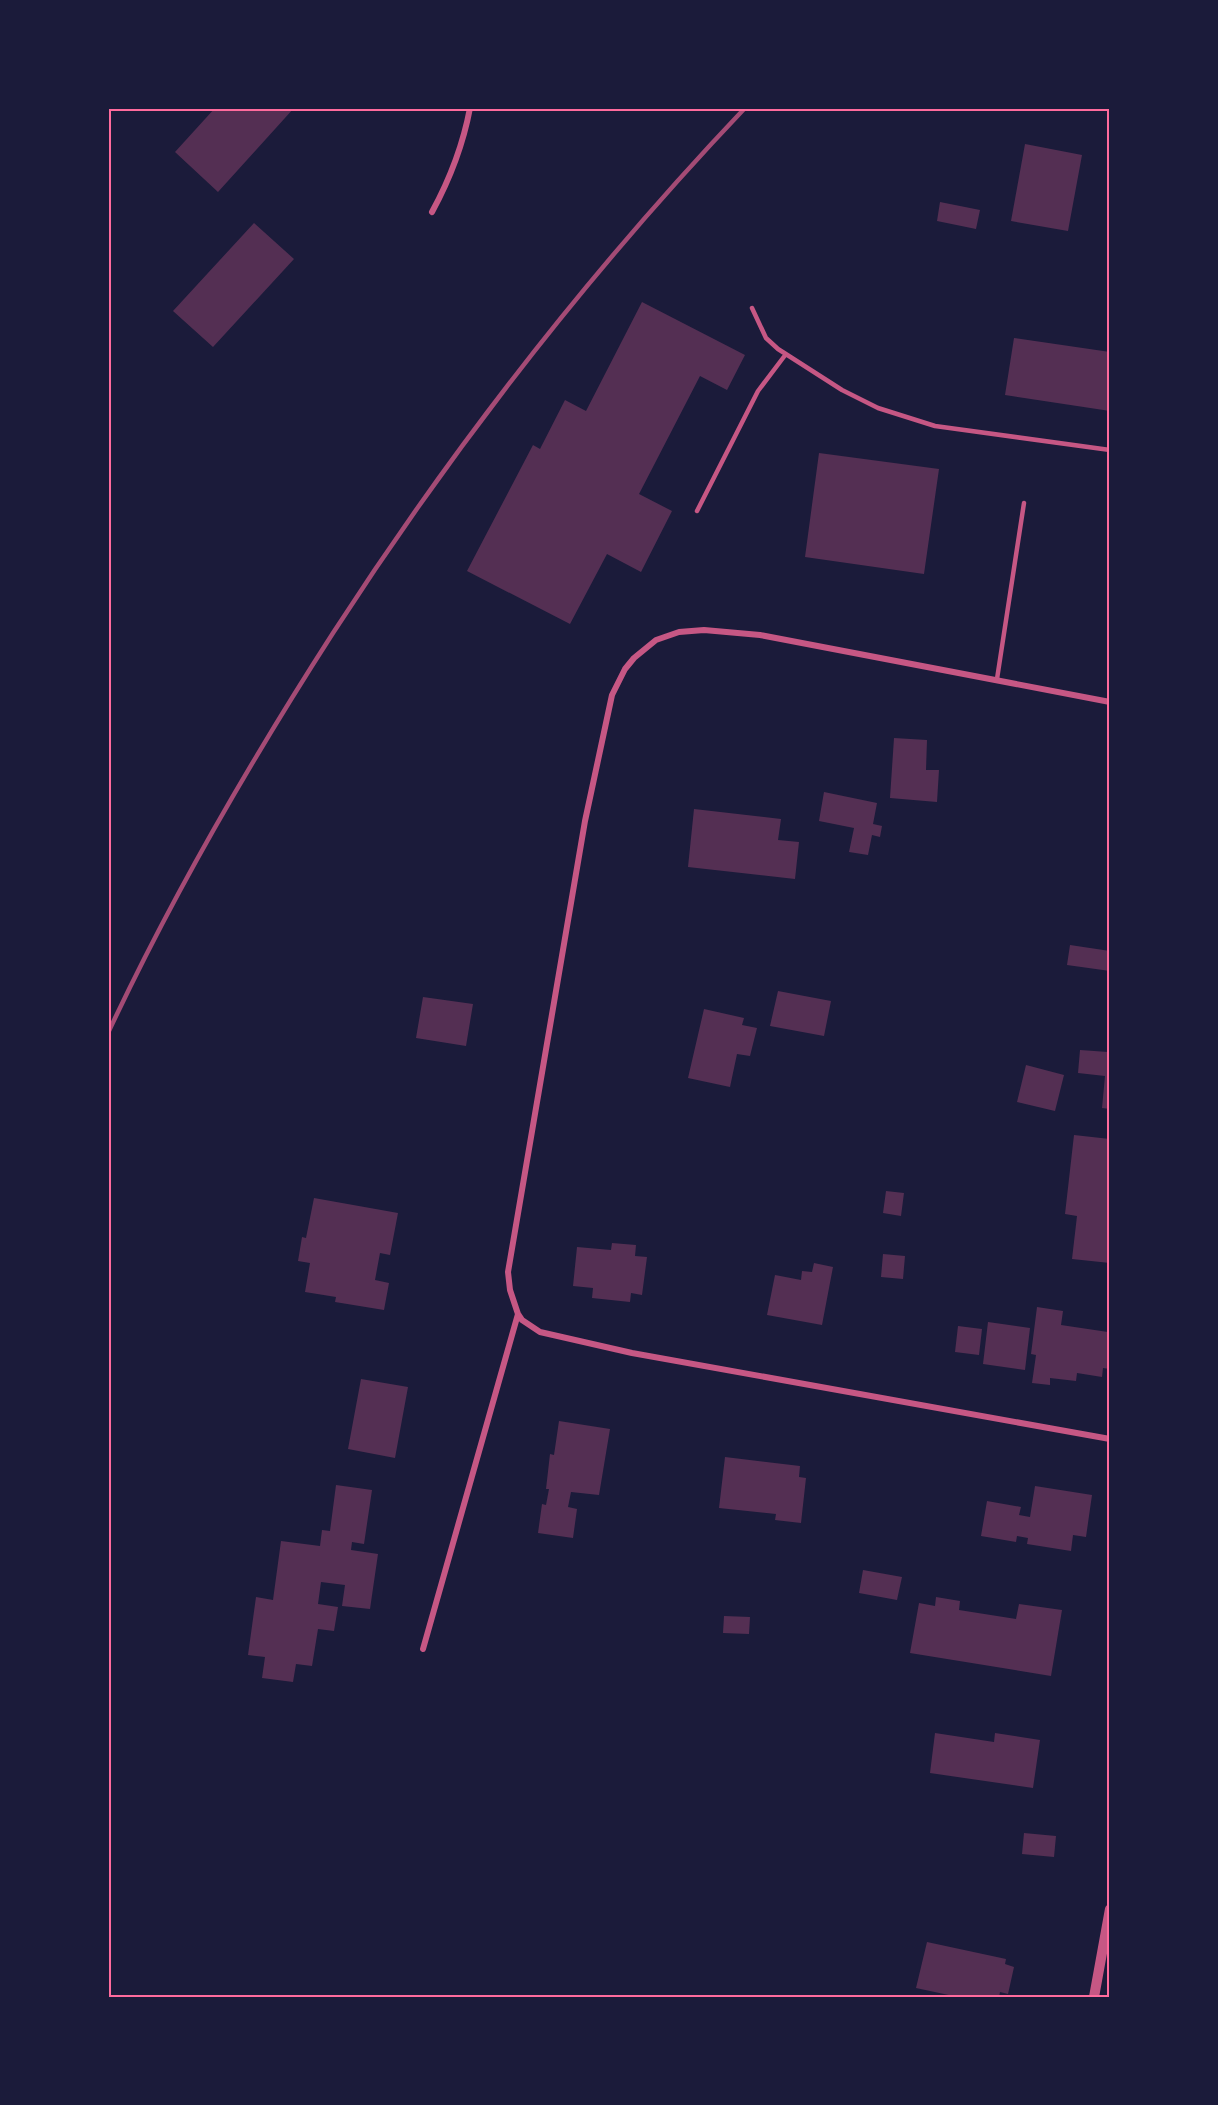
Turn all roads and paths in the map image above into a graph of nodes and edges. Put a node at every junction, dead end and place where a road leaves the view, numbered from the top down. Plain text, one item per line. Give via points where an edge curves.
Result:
1 (470, 108) edge
2 (432, 212) dead end
3 (752, 308) dead end
4 (786, 354) junction
5 (1110, 450) edge
6 (1024, 502) dead end
7 (697, 511) dead end
8 (997, 679) junction
9 (1110, 702) edge
10 (518, 1314) junction
11 (1110, 1439) edge
12 (423, 1649) dead end
13 (1110, 1909) edge
14 (1094, 1997) edge

1 - 2 street via 448,181
3 - 4 lane via 766,338
4 - 5 lane via 861,400 914,421
4 - 7 lane via 758,391
6 - 8 lane
8 - 9 street
8 - 10 street via 760,634 704,630 678,632 660,639 625,669 612,695 585,821 508,1272
10 - 11 street via 540,1332 632,1353
10 - 12 street
13 - 14 street

